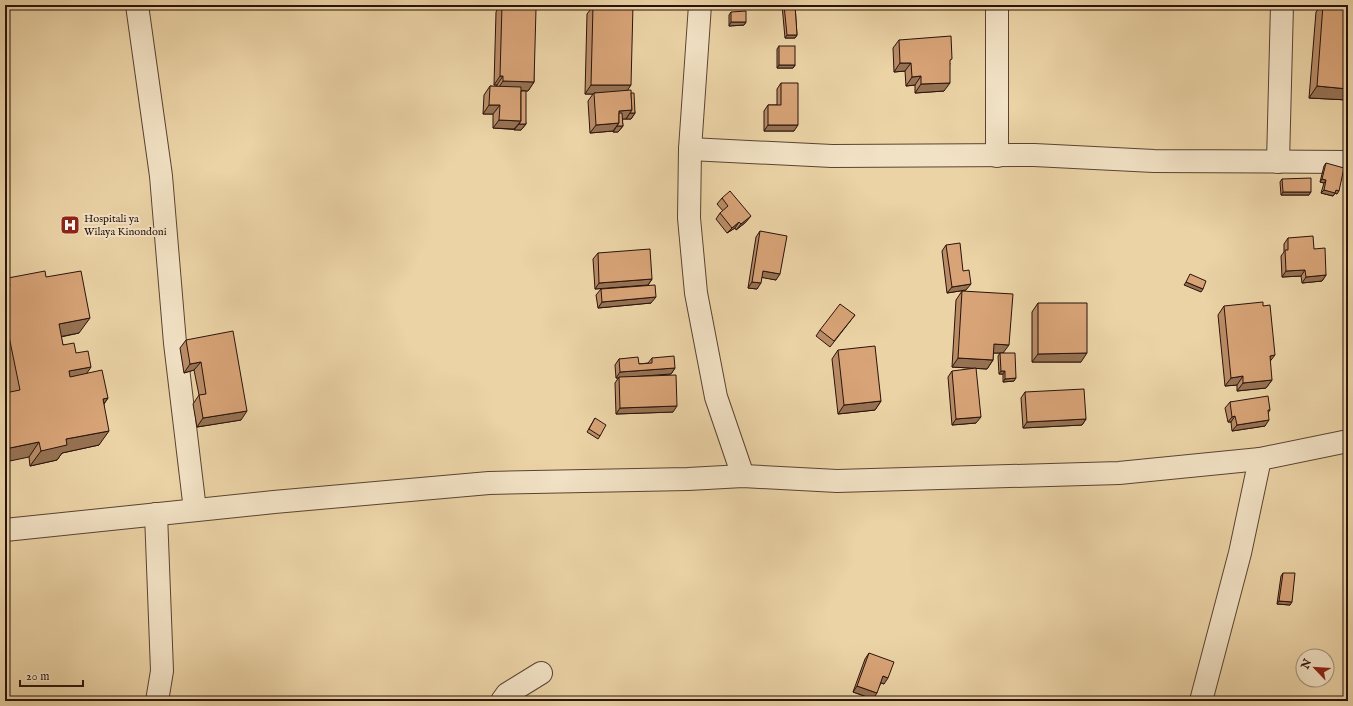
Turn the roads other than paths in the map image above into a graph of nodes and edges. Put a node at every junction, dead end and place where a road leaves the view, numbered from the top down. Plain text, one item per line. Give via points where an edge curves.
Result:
1 (137, 5) edge
2 (700, 5) edge
3 (997, 5) edge
4 (1282, 5) edge
5 (690, 149) junction
6 (997, 156) junction
7 (1278, 162) junction
8 (1348, 162) edge
9 (1348, 441) edge
10 (1260, 459) junction
11 (743, 476) junction
12 (196, 510) junction
13 (156, 514) junction
14 (5, 530) edge
15 (541, 673) dead end
16 (157, 701) edge
17 (502, 701) edge
18 (1201, 701) edge

1 - 12 street via 161,176 174,343
2 - 5 street
3 - 6 street
4 - 7 street
5 - 6 street via 832,156
5 - 11 street via 689,218 696,293 716,397
6 - 7 street
7 - 8 street
9 - 10 street
10 - 11 street via 1119,473 837,481
10 - 18 street via 1240,553
11 - 12 street via 489,483
12 - 13 street
13 - 14 street
13 - 16 street via 162,671
15 - 17 street via 507,694

